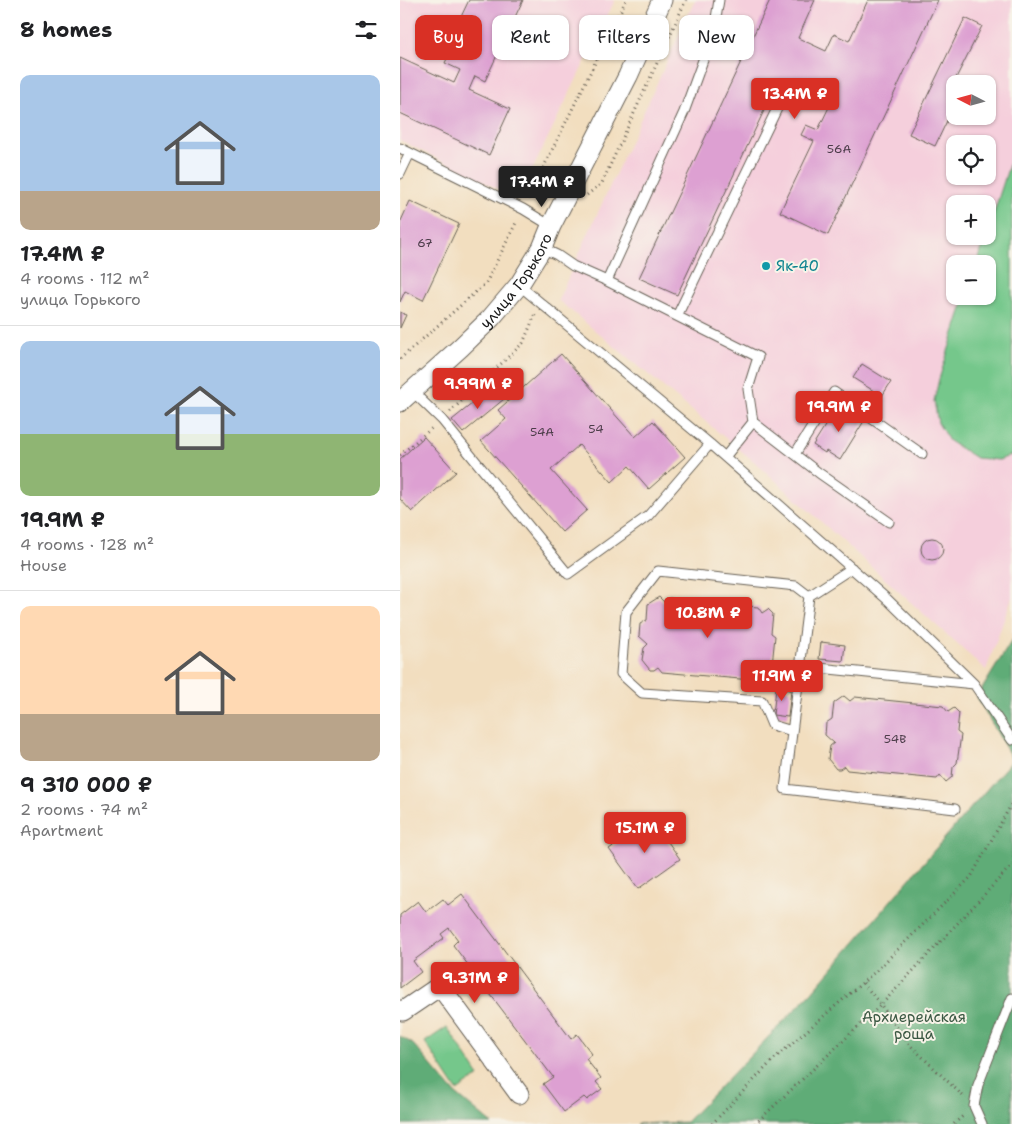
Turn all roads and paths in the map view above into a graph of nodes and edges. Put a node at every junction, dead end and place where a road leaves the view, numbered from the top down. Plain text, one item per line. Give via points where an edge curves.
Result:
1 (626, 0) edge
2 (662, 0) edge
3 (719, 0) edge
4 (784, 94) dead end
5 (400, 148) edge
6 (410, 153) junction
7 (400, 174) edge
8 (523, 209) junction
9 (551, 226) junction
10 (542, 248) junction
11 (607, 281) junction
12 (519, 285) junction
13 (677, 316) junction
14 (400, 359) edge
15 (406, 397) edge
16 (753, 422) junction
17 (710, 444) junction
18 (795, 454) junction
19 (922, 454) dead end
20 (725, 457) junction
21 (889, 522) dead end
22 (852, 568) junction
23 (809, 596) junction
24 (800, 666) junction
25 (974, 684) junction
26 (792, 731) junction
27 (1012, 740) edge
28 (1012, 802) edge
29 (955, 809) dead end
30 (1012, 865) edge
31 (862, 983) junction
32 (1012, 998) edge
33 (881, 1005) junction
34 (400, 1010) edge
35 (519, 1094) dead end
36 (974, 1106) junction
37 (712, 1124) edge
38 (755, 1124) edge
39 (954, 1124) edge
40 (982, 1124) edge

1 - 8 path
2 - 9 street, улица Горького via 628,76
3 - 11 lane via 714,30 684,112
4 - 13 lane
5 - 6 lane
6 - 7 lane
6 - 8 lane
8 - 9 lane
8 - 14 path via 486,283
9 - 10 street, улица Горького
10 - 11 lane
10 - 12 street, улица Горького
11 - 13 lane
12 - 15 street, улица Горького via 485,324
12 - 17 lane
13 - 16 lane via 758,357 748,389
15 - 17 lane via 442,420 568,574 648,516
16 - 18 lane
16 - 20 lane
17 - 20 lane
18 - 19 lane via 834,392
18 - 21 lane
20 - 22 lane
22 - 23 lane
22 - 25 lane
23 - 24 lane
23 - 26 lane via 796,586 658,571 626,612 621,674 642,693 762,701 772,726
24 - 25 lane
24 - 26 lane
25 - 27 lane
26 - 29 lane via 785,789
28 - 31 path via 971,877
30 - 33 path
31 - 33 path
31 - 37 path via 774,1059
32 - 36 lane via 978,1085
33 - 36 path via 912,1046
33 - 38 path
34 - 35 street via 440,986
36 - 39 path
36 - 40 lane

